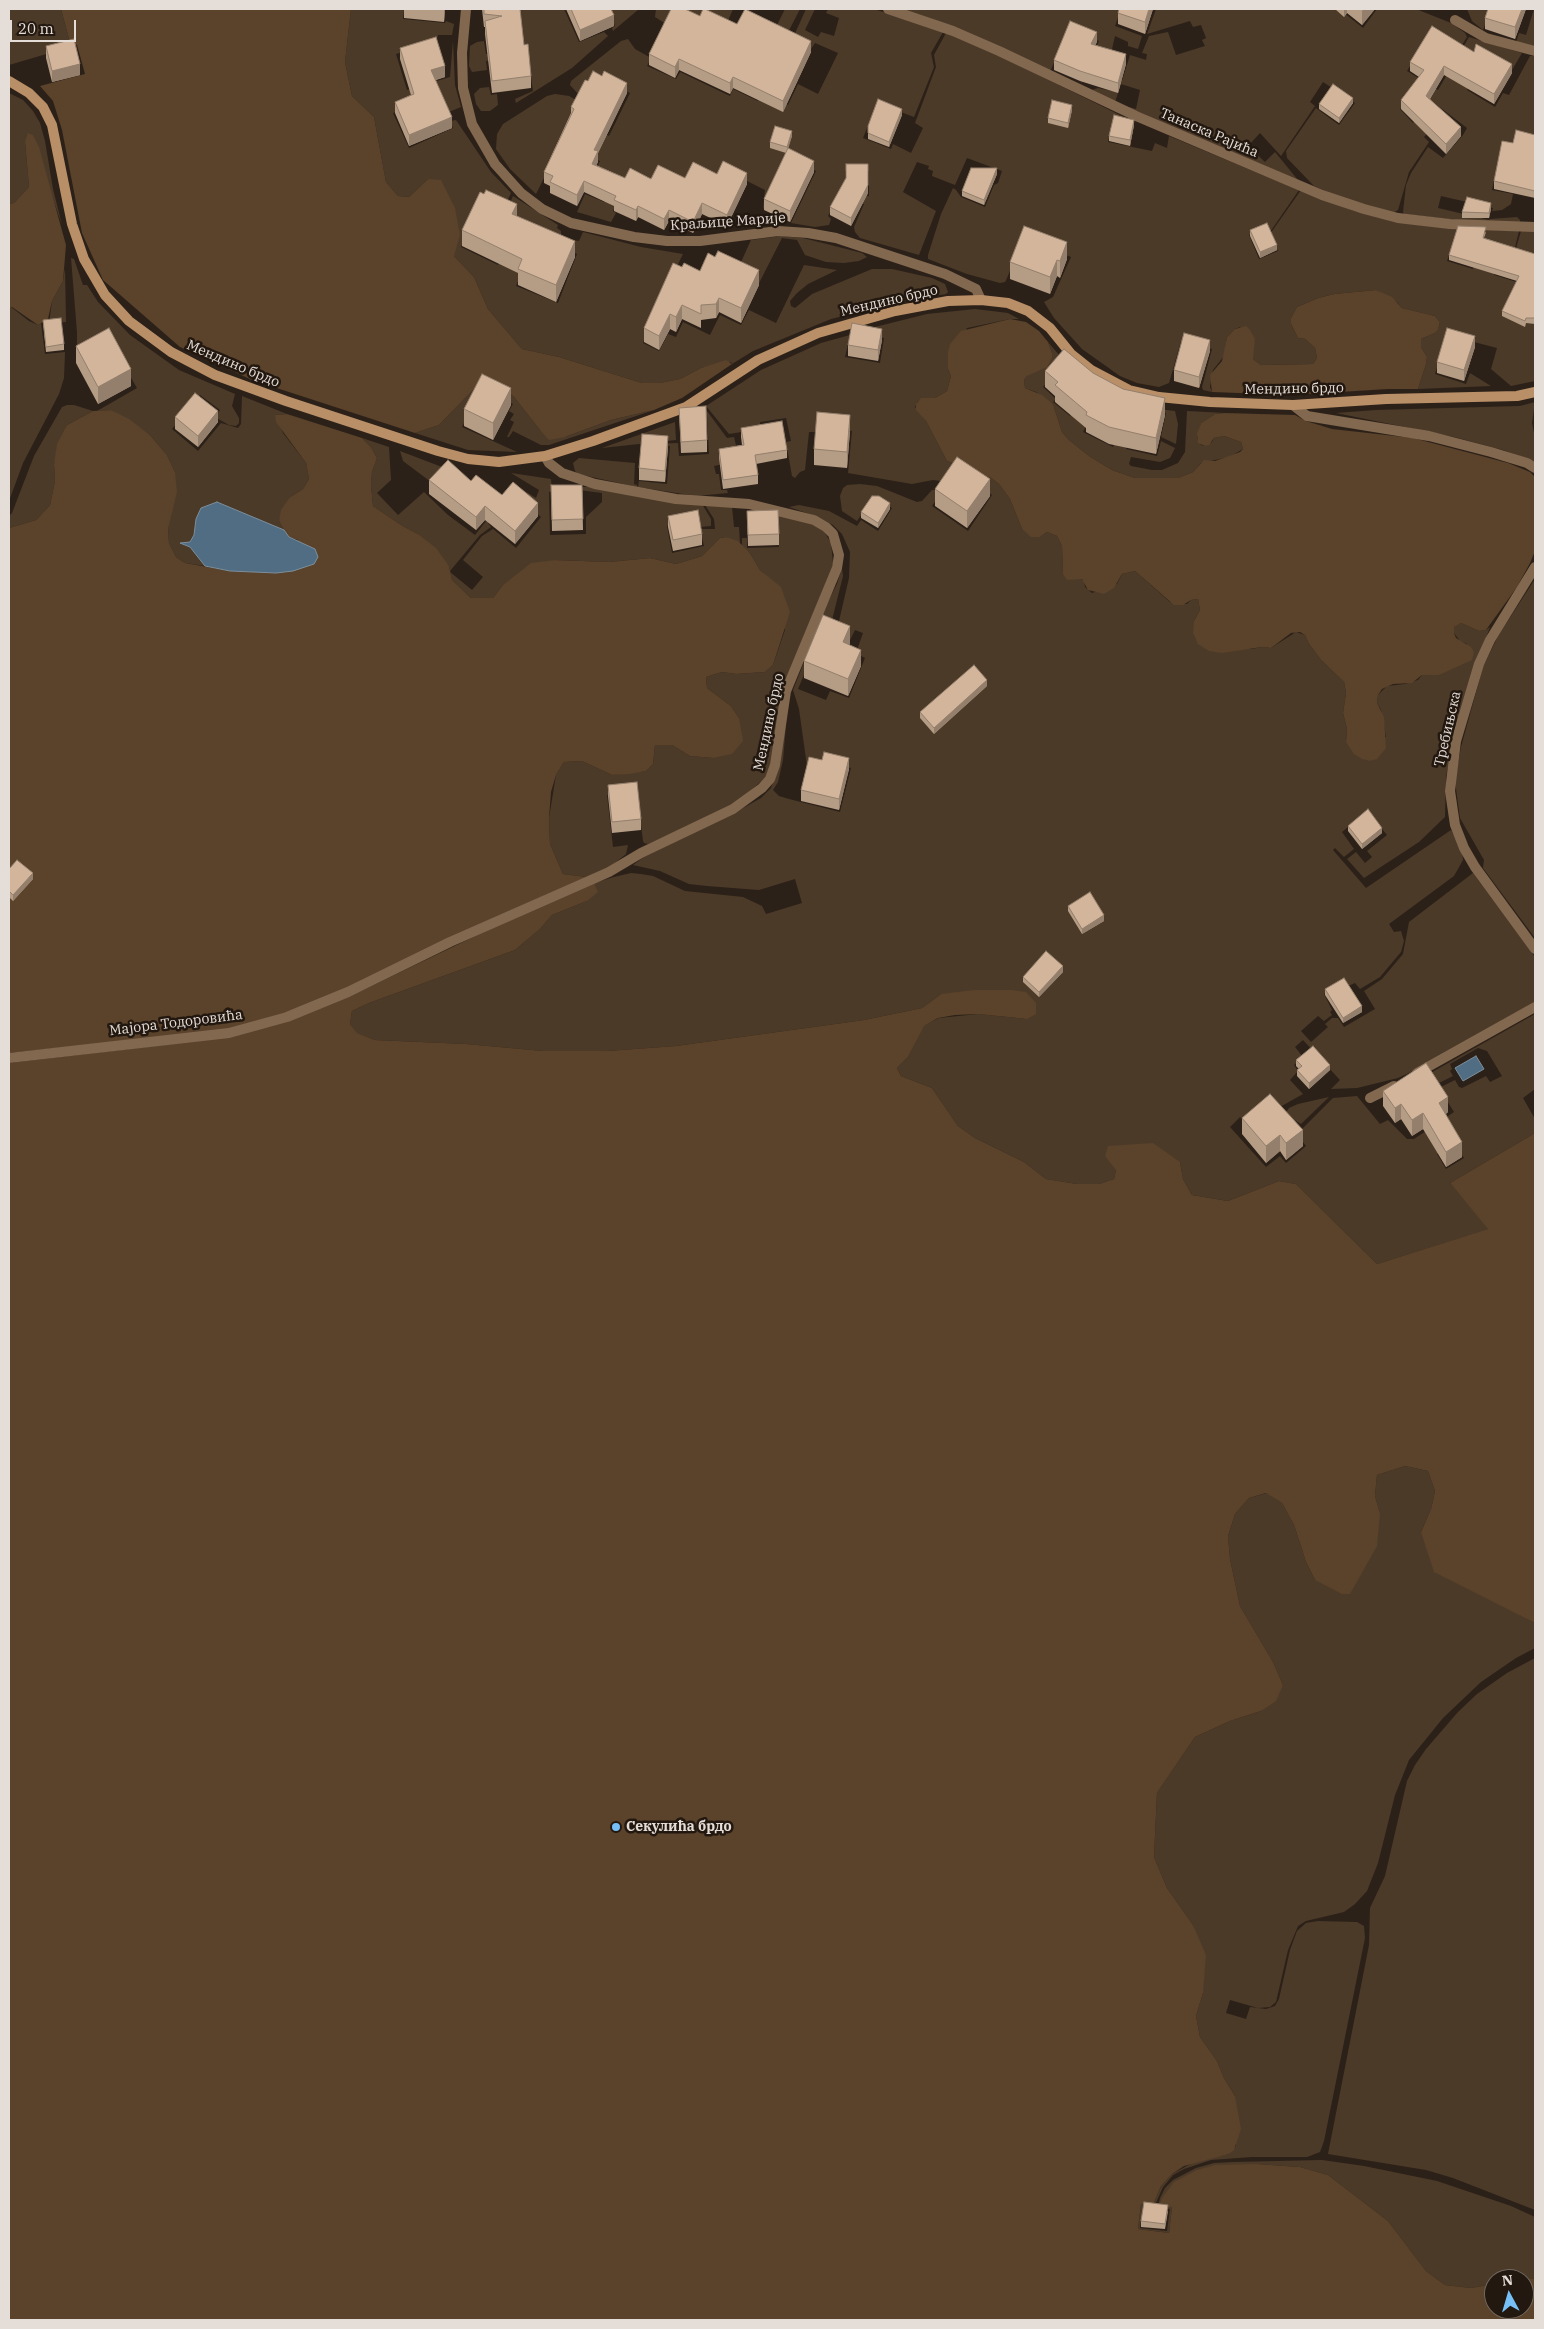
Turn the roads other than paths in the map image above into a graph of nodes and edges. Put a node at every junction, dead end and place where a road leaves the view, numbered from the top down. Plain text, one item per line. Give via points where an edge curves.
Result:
1 (466, 9) edge
2 (888, 9) edge
3 (1455, 20) dead end
4 (1535, 51) edge
5 (9, 82) edge
6 (1535, 227) edge
7 (981, 300) junction
8 (1535, 392) edge
9 (1293, 405) junction
10 (546, 456) junction
11 (1535, 468) edge
12 (1535, 567) edge
13 (450, 942) joint
14 (1535, 948) edge
15 (1535, 1008) edge
16 (9, 1058) edge
17 (1370, 1098) dead end

1 - 7 street, Краљице Марије via 463,88 472,124 495,164 521,193 542,209 571,223 667,241 700,241 778,230 817,234 945,274 976,289
2 - 6 street, Танаска Рајића via 990,47 1136,116 1322,195 1398,218 1450,224
3 - 4 street via 1486,38
5 - 10 street, Мендино брдо via 29,93 43,107 52,125 72,224 84,259 105,295 129,321 170,352 233,381 438,451 468,459 499,462
7 - 9 street, Мендино брдо via 1008,303 1028,311 1050,328 1071,354 1091,370 1129,390 1183,400
7 - 10 street, Мендино брдо via 948,301 895,310 818,333 758,360 686,407
8 - 9 street, Мендино брдо via 1511,396
9 - 11 street via 1307,416 1428,436 1491,452
10 - 13 street, Мендино брдо via 562,473 595,484 676,499 750,504 814,520 833,534 839,555 837,568 786,691 775,765 770,779 762,788 733,809 641,852 609,872
12 - 14 street, Требињска via 1479,664 1456,741 1450,790 1455,825 1464,848
13 - 16 street, Мајора Тодоровића via 348,992 257,1026 197,1038
15 - 17 street

